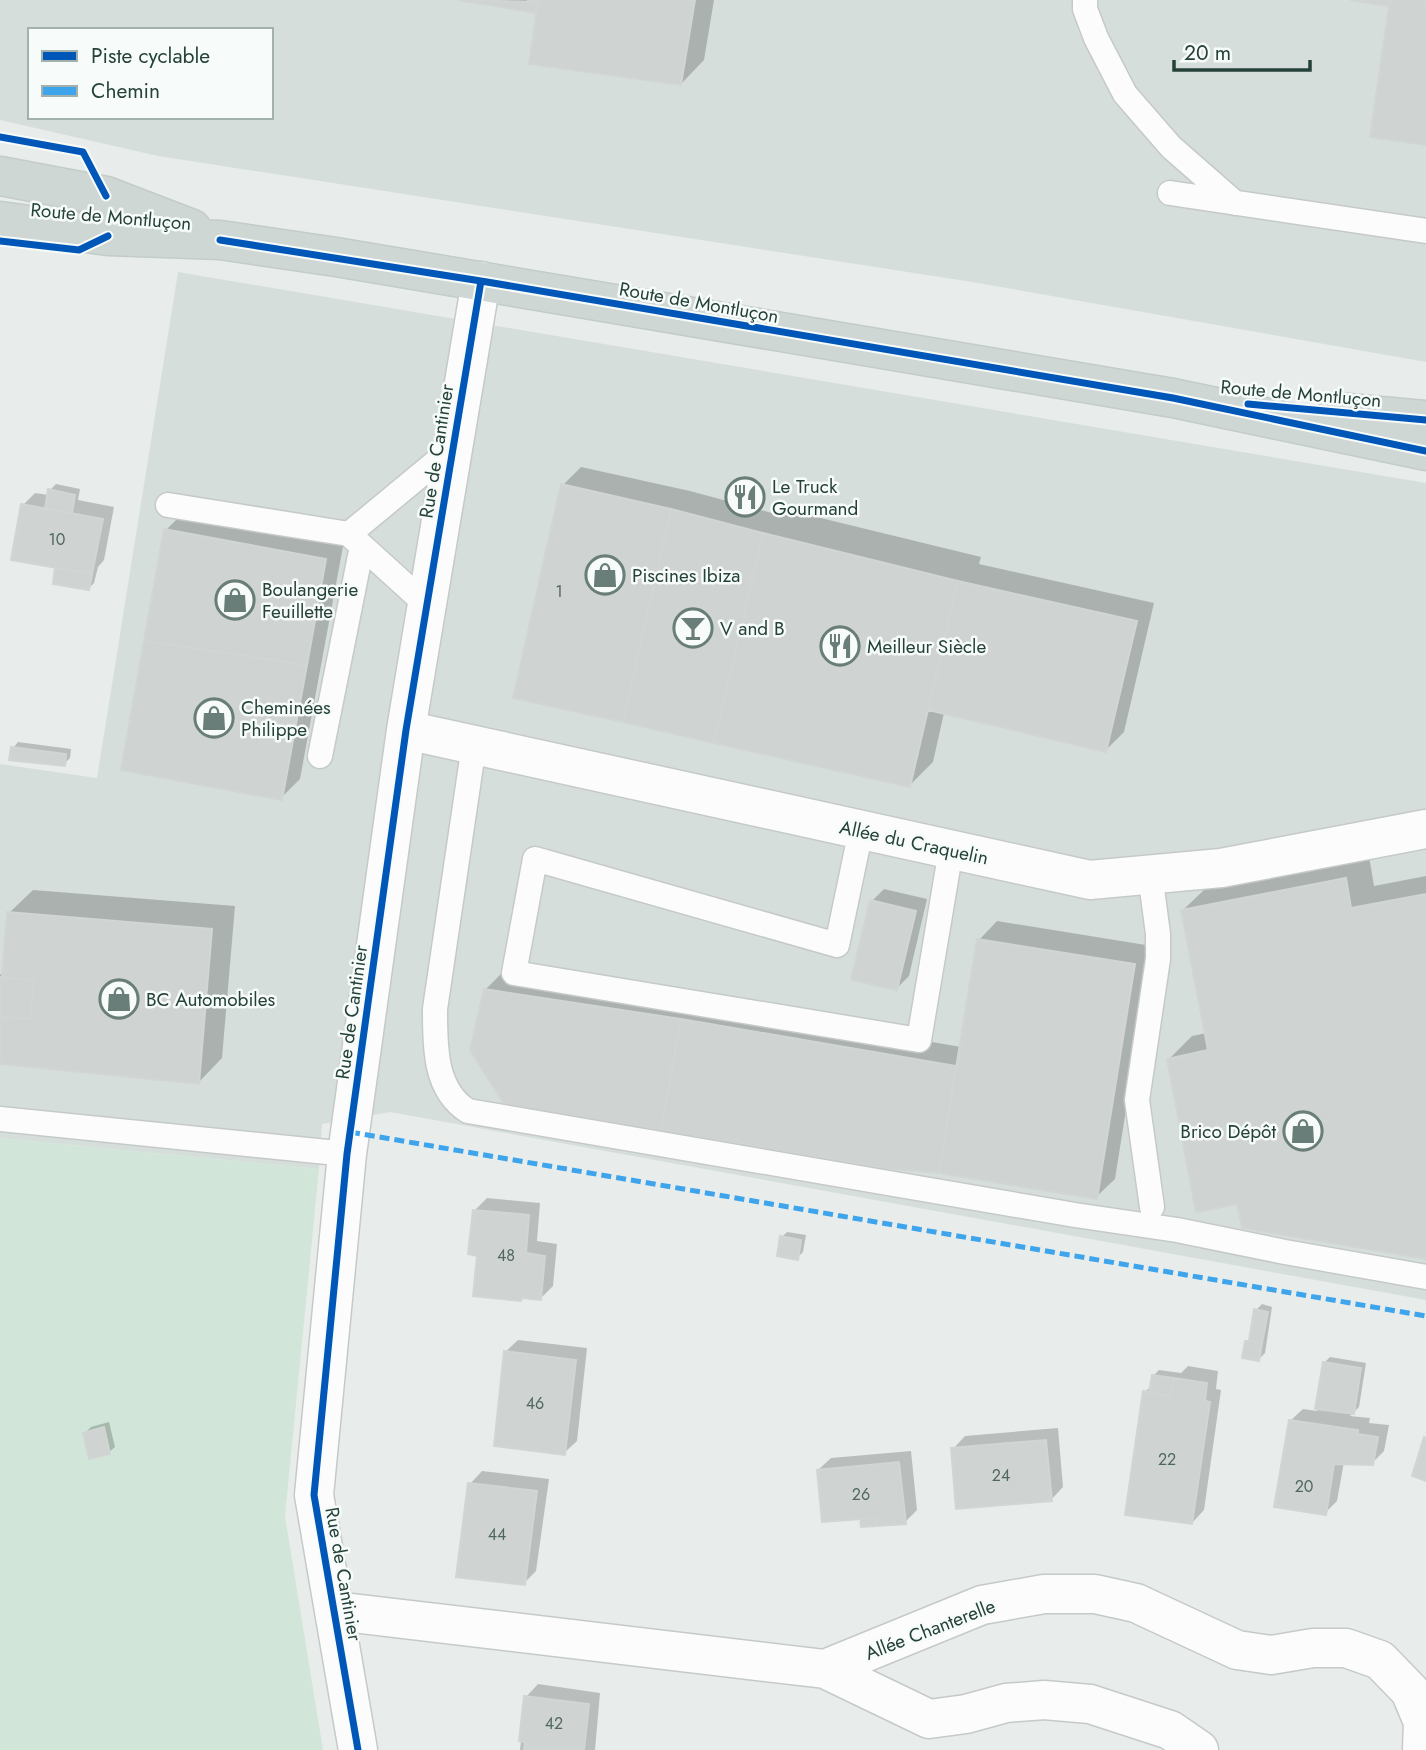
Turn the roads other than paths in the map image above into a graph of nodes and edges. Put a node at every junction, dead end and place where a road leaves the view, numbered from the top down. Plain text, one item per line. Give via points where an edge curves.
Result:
1 (1085, 0) edge
2 (0, 176) edge
3 (1170, 193) dead end
4 (1235, 203) junction
5 (0, 221) edge
6 (1426, 231) edge
7 (220, 240) junction
8 (481, 281) junction
9 (1172, 398) junction
10 (1426, 419) edge
11 (453, 448) junction
12 (1426, 452) edge
13 (168, 505) dead end
14 (355, 540) junction
15 (427, 605) junction
16 (406, 730) junction
17 (474, 745) junction
18 (320, 757) dead end
19 (1426, 829) edge
20 (861, 830) junction
21 (951, 850) junction
22 (1150, 874) junction
23 (0, 1119) edge
24 (347, 1154) junction
25 (1152, 1207) junction
26 (1133, 1223) junction
27 (1177, 1230) junction
28 (1426, 1277) edge
29 (335, 1611) junction
30 (825, 1669) junction
31 (358, 1750) edge
32 (1199, 1750) edge
33 (1422, 1750) edge

1 - 4 lane via 1096,38 1125,94 1171,146
2 - 7 main road, Route de Montluçon via 106,196
3 - 4 lane
4 - 6 lane
5 - 7 main road, Route de Montluçon via 108,236
7 - 8 main road, Route de Montluçon
8 - 9 main road, Route de Montluçon
8 - 11 street, Rue de Cantinier
9 - 10 main road, Route de Montluçon
9 - 12 main road, Route de Montluçon
11 - 14 lane
11 - 15 street, Rue de Cantinier
13 - 14 lane
14 - 15 lane
14 - 18 lane
15 - 16 street, Rue de Cantinier
16 - 17 street, Allée du Craquelin
16 - 24 street, Rue de Cantinier
17 - 20 street, Allée du Craquelin
17 - 26 lane via 435,1009 438,1064 458,1105 541,1125
19 - 22 street, Allée du Craquelin via 1221,867
20 - 21 street, Allée du Craquelin
20 - 21 lane via 837,945 535,859 514,973 919,1040
21 - 22 street, Allée du Craquelin via 1090,880
22 - 25 lane via 1158,959 1137,1100
23 - 24 lane
24 - 29 street, Rue de Cantinier via 314,1496
25 - 26 lane
25 - 27 lane
26 - 27 lane
27 - 28 lane
29 - 30 street, Allée Chanterelle
29 - 31 street, Rue de Cantinier
30 - 32 street, Allée Chanterelle via 929,1718 1006,1703 1090,1704 1170,1730
30 - 33 street, Allée Chanterelle via 982,1605 1044,1594 1095,1594 1136,1603 1237,1650 1271,1655 1346,1648 1380,1660 1409,1691 1423,1722

